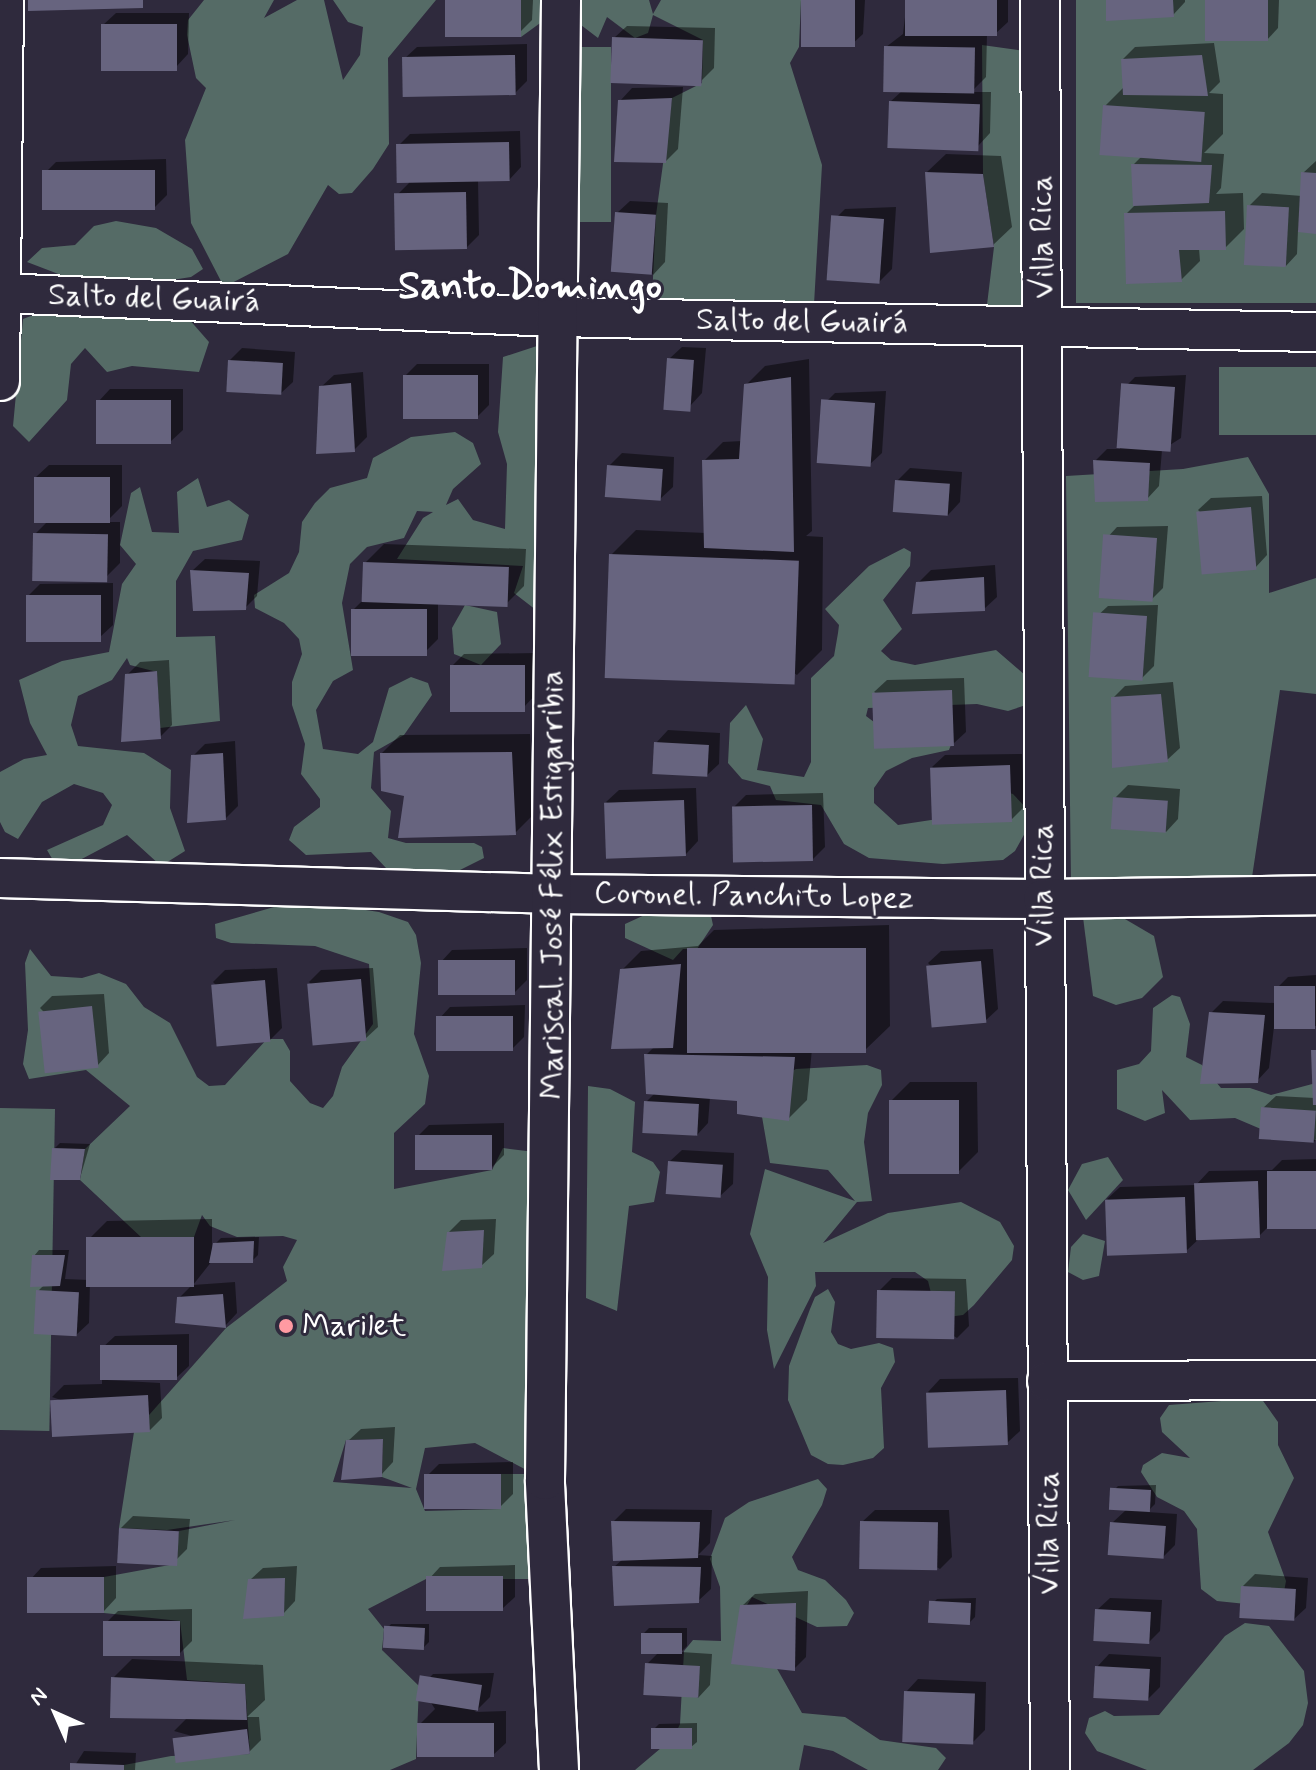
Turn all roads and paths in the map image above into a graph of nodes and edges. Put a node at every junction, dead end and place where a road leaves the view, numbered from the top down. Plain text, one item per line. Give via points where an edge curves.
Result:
1 (4, 0) edge
2 (561, 0) edge
3 (1040, 0) edge
4 (2, 293) edge
5 (555, 317) junction
6 (1043, 326) junction
7 (1316, 332) edge
8 (0, 381) edge
9 (0, 878) edge
10 (555, 894) junction
11 (1316, 895) edge
12 (1043, 899) junction
13 (1316, 1380) edge
14 (1047, 1381) junction
15 (559, 1770) edge
16 (1050, 1770) edge

1 - 4 street
2 - 5 street, Mariscal. José Félix Estigarribia
3 - 6 street, Villa Rica
4 - 5 street, Salto del Guairá
4 - 8 street
5 - 6 street, Salto del Guairá
5 - 10 street, Mariscal. José Félix Estigarribia
6 - 7 street, Salto del Guairá
6 - 12 street, Villa Rica
9 - 10 street, Coronel. Panchito Lopez
10 - 12 street, Coronel. Panchito Lopez
10 - 15 street, Mariscal. José Félix Estigarribia via 545,1480
11 - 12 street, Coronel. Panchito Lopez
12 - 14 street, Villa Rica
13 - 14 street
14 - 16 street, Villa Rica

